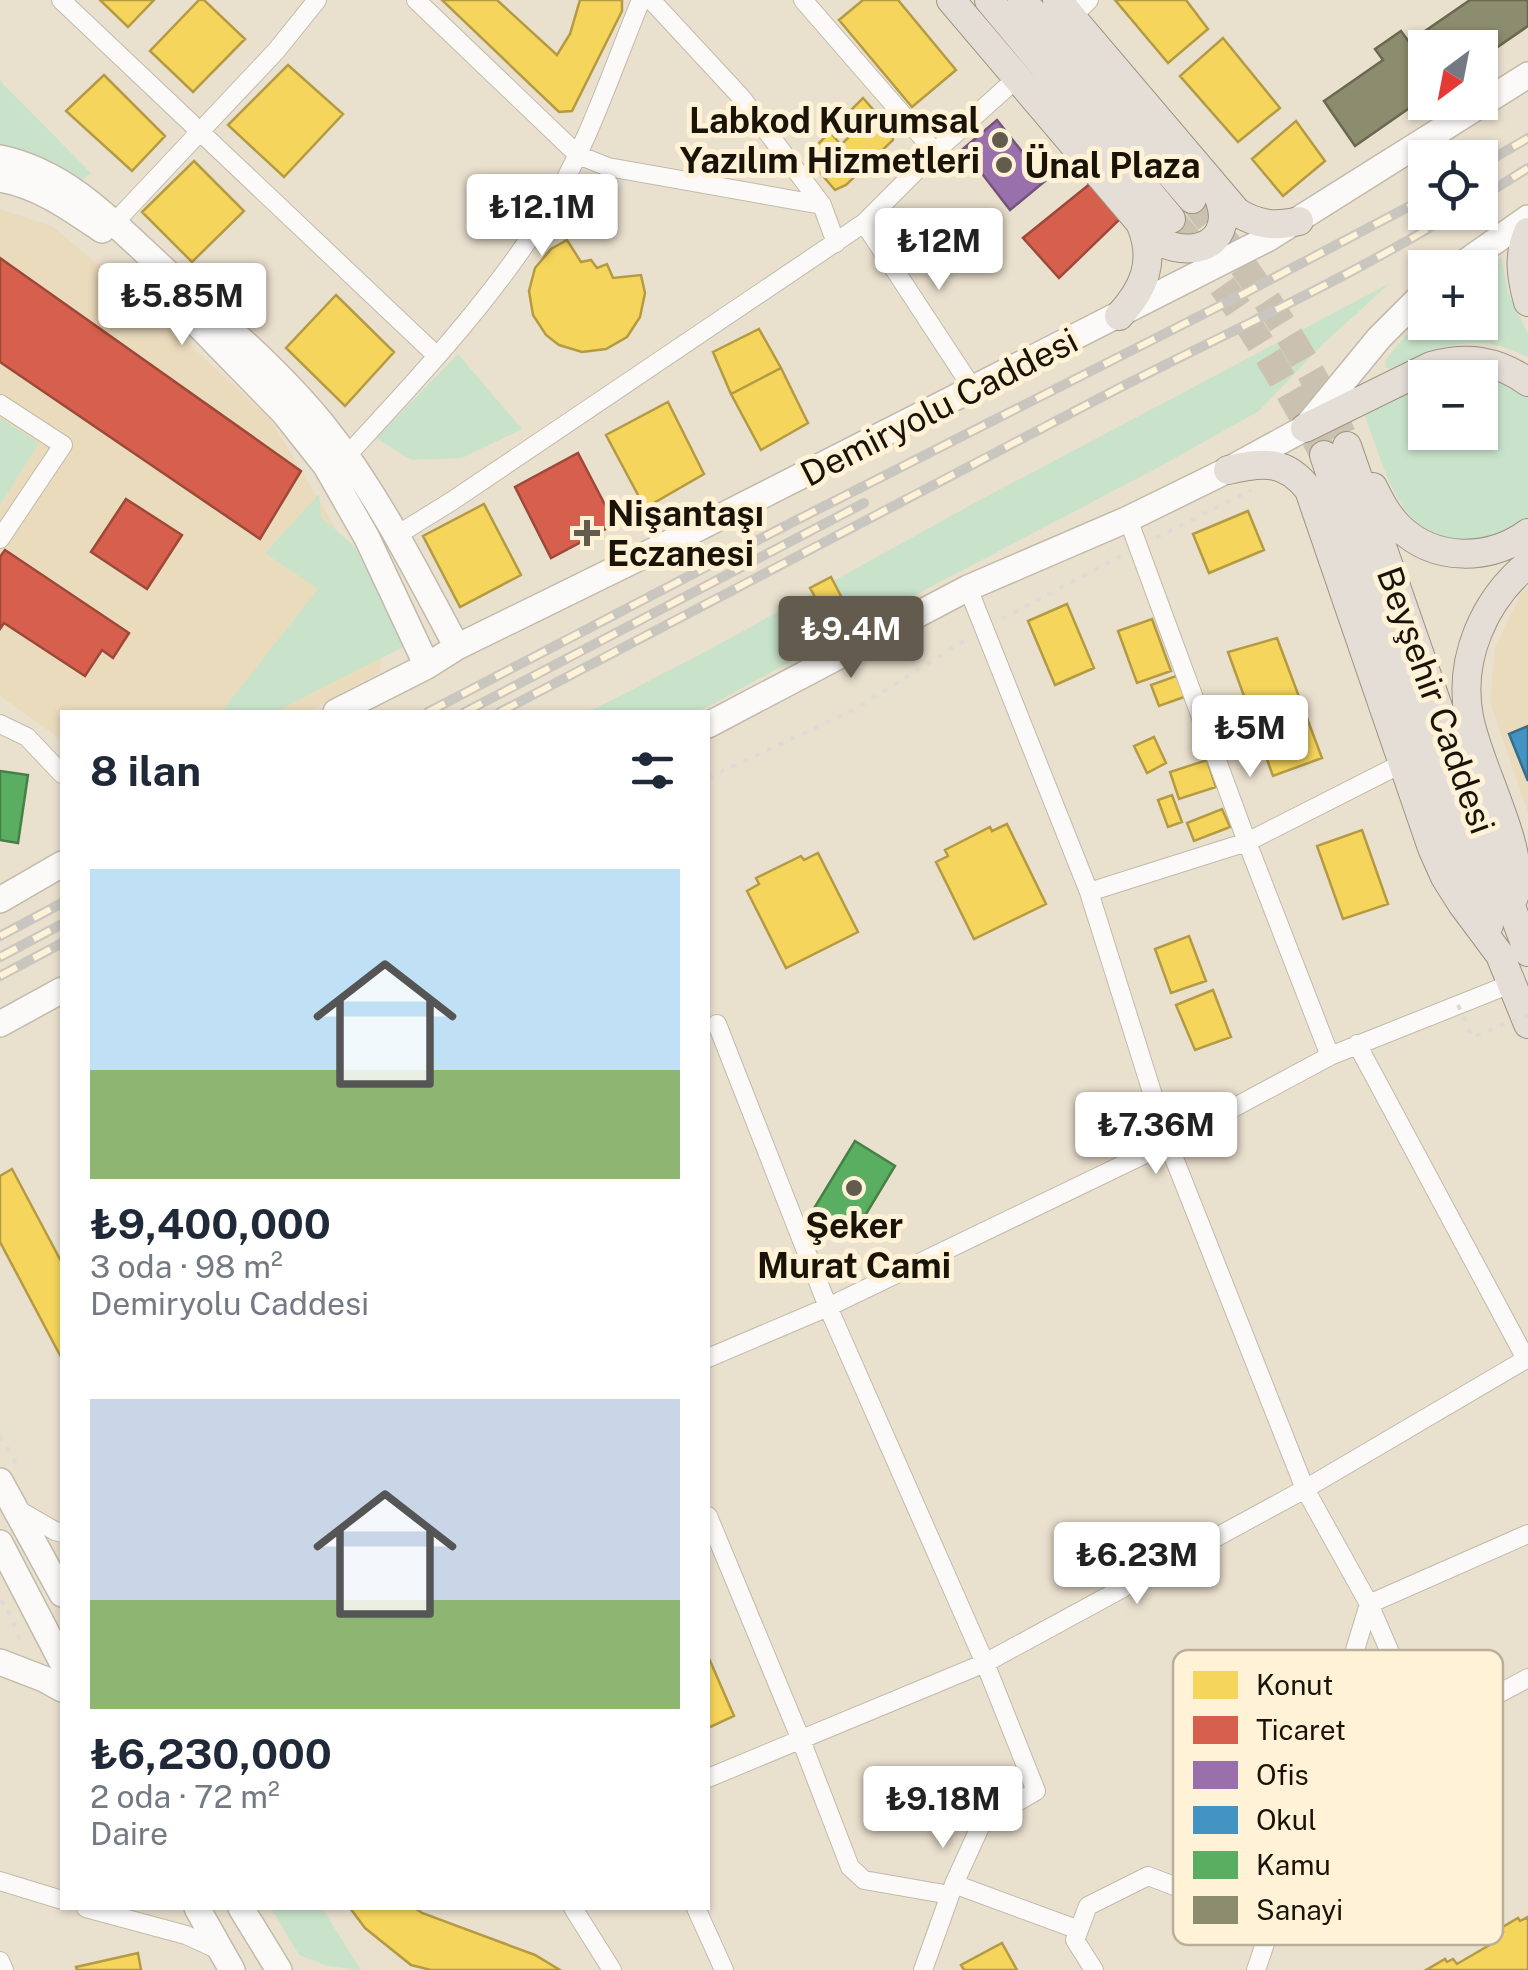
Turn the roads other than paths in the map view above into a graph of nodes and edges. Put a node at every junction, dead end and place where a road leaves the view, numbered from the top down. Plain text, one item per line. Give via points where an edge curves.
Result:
1 (61, 0) edge
2 (317, 0) edge
3 (416, 0) edge
4 (641, 0) edge
5 (651, 0) edge
6 (803, 0) edge
7 (951, 0) edge
8 (989, 0) edge
9 (1022, 0) edge
10 (1072, 6) edge
11 (1528, 75) edge
12 (1018, 78) junction
13 (200, 132) junction
14 (935, 152) junction
15 (578, 155) junction
16 (0, 158) edge
17 (0, 179) edge
18 (1203, 192) junction
19 (822, 204) junction
20 (1528, 218) edge
21 (1171, 219) tunnel mouth
22 (1299, 221) junction
23 (115, 222) junction
24 (864, 223) junction
25 (1142, 225) junction
26 (1528, 232) edge
27 (836, 244) junction
28 (1483, 250) edge
29 (1528, 302) edge
30 (1408, 309) edge
31 (1119, 316) junction
32 (437, 356) junction
33 (1528, 382) edge
34 (973, 389) junction
35 (0, 404) edge
36 (1306, 428) junction
37 (1336, 451) junction
38 (338, 465) junction
39 (1228, 470) junction
40 (1128, 519) junction
41 (1528, 532) edge
42 (397, 535) junction
43 (0, 539) edge
44 (1528, 564) edge
45 (968, 588) junction
46 (457, 647) junction
47 (427, 666) junction
48 (340, 710) edge
49 (0, 724) edge
50 (710, 724) edge
51 (1401, 764) junction
52 (60, 772) edge
53 (1248, 842) junction
54 (60, 865) edge
55 (1089, 892) junction
56 (0, 900) edge
57 (1511, 908) junction
58 (1514, 953) edge
59 (1513, 984) junction
60 (60, 998) edge
61 (0, 1024) edge
62 (718, 1024) dead end
63 (1528, 1024) edge
64 (1357, 1044) junction
65 (1330, 1056) junction
66 (1168, 1143) junction
67 (828, 1307) junction
68 (710, 1357) edge
69 (1527, 1358) edge
70 (0, 1481) edge
71 (1304, 1489) junction
72 (15, 1508) junction
73 (710, 1521) edge
74 (60, 1532) edge
75 (1528, 1534) edge
76 (1, 1550) edge
77 (60, 1590) edge
78 (1369, 1604) junction
79 (1355, 1650) edge
80 (1389, 1650) edge
81 (60, 1658) edge
82 (0, 1662) edge
83 (985, 1663) junction
84 (1528, 1678) edge
85 (60, 1688) edge
86 (1503, 1691) edge
87 (802, 1740) junction
88 (710, 1777) edge
89 (0, 1881) edge
90 (1173, 1886) edge
91 (952, 1890) junction
92 (60, 1899) edge
93 (93, 1910) edge
94 (198, 1910) edge
95 (242, 1910) edge
96 (575, 1910) edge
97 (697, 1910) edge
98 (1079, 1930) junction
99 (1265, 1945) edge
100 (227, 1960) edge
101 (0, 1961) edge
102 (4, 1970) edge
103 (279, 1970) edge
104 (612, 1970) edge
105 (724, 1970) edge
106 (922, 1970) edge
107 (1094, 1970) edge
108 (1256, 1970) edge

1 - 13 street
2 - 13 street
3 - 15 street
4 - 15 street
5 - 19 street via 741,97
6 - 14 street
7 - 12 main road
8 - 21 main road
9 - 18 main road
10 - 18 main road
11 - 22 main road, Demiryolu Caddesi
12 - 14 street
12 - 25 main road
13 - 23 street
13 - 32 street
14 - 24 street
15 - 19 street via 608,167
15 - 32 street via 538,224
16 - 23 main road via 56,180
17 - 38 main road via 50,196 106,232
18 - 22 main road via 1254,221
18 - 25 main road via 1222,206 1222,224 1203,246 1163,245
19 - 27 street
20 - 28 main road
22 - 31 main road, Demiryolu Caddesi
23 - 38 main road via 320,422
24 - 27 street
24 - 34 street
25 - 31 main road via 1146,274
26 - 29 main road via 1520,264
27 - 42 street
30 - 36 main road
31 - 34 main road, Demiryolu Caddesi
32 - 38 street
33 - 36 main road via 1494,364 1452,360
34 - 46 main road, Demiryolu Caddesi
35 - 43 street via 63,445
36 - 39 main road
37 - 41 main road via 1363,469 1399,526 1435,549 1476,554
37 - 57 main road, Beyşehir Caddesi
37 - 58 main road, Beyşehir Caddesi via 1424,752
38 - 42 main road
38 - 47 main road
39 - 40 main road
39 - 51 main road via 1276,465 1309,490
40 - 45 main road
40 - 53 street
42 - 46 main road
44 - 57 main road via 1484,619 1467,672 1470,720 1511,844
45 - 50 main road
45 - 55 street
46 - 47 main road, Demiryolu Caddesi
47 - 48 main road, Demiryolu Caddesi
49 - 52 street via 27,737
51 - 53 street
51 - 58 main road via 1445,877 1462,904
53 - 55 street
53 - 65 street
54 - 56 main road
55 - 66 street
57 - 58 main road, Beyşehir Caddesi
58 - 59 main road
59 - 63 main road
59 - 64 street
60 - 61 main road
62 - 67 street
64 - 65 street
64 - 69 street
65 - 66 street
66 - 67 street
66 - 71 street
67 - 68 street
67 - 83 street
69 - 71 street
70 - 72 main road
71 - 78 street
71 - 83 street
72 - 74 street
72 - 77 main road
73 - 87 street
75 - 78 street
76 - 81 main road
78 - 79 street
78 - 80 street
82 - 85 main road
83 - 87 street
83 - 91 street via 1036,1791 980,1827
84 - 86 street
87 - 88 street
87 - 91 street via 850,1868 864,1880
89 - 92 street
90 - 98 street via 1148,1876 1088,1906
91 - 98 street
91 - 106 street
93 - 100 street via 186,1935
94 - 100 main road
95 - 103 main road
96 - 104 street
97 - 105 street
98 - 107 street via 1075,1940
99 - 108 street
101 - 102 street

